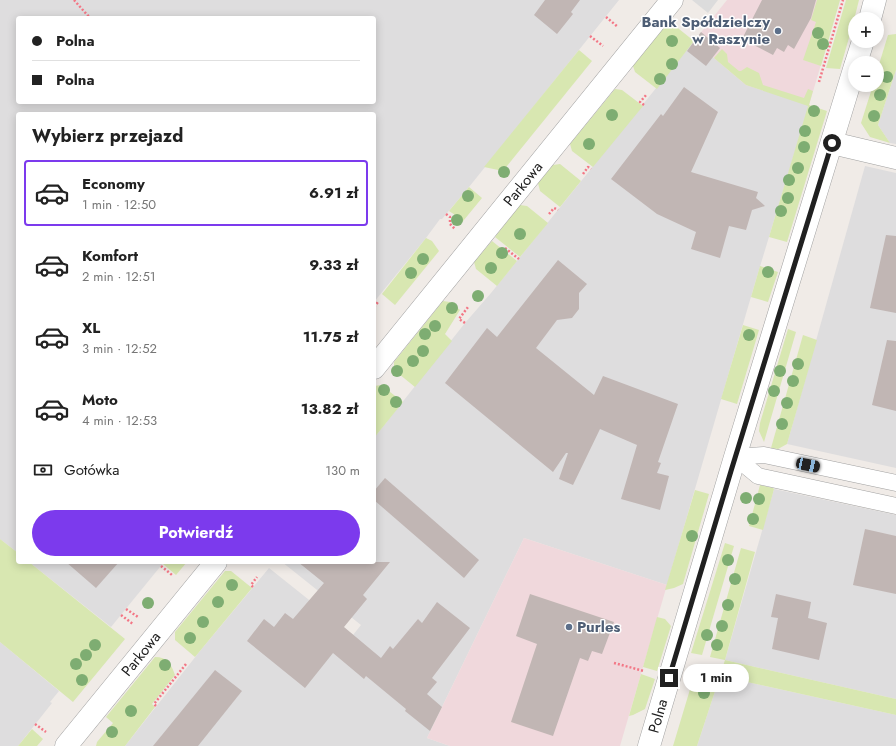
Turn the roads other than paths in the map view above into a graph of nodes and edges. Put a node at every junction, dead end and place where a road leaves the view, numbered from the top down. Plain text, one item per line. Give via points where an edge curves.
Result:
1 (672, 0) edge
2 (875, 0) edge
3 (872, 12) edge
4 (848, 89) edge
5 (832, 143) junction
6 (896, 158) edge
7 (376, 366) edge
8 (735, 457) junction
9 (896, 483) edge
10 (896, 506) edge
11 (214, 564) edge
12 (66, 746) edge
13 (650, 746) edge

1 - 7 street, Parkowa
2 - 3 street
4 - 5 street, Polna
5 - 6 street
5 - 8 street, Polna
8 - 9 lane via 764,456
8 - 10 lane via 758,476
8 - 13 street, Polna
11 - 12 street, Parkowa

